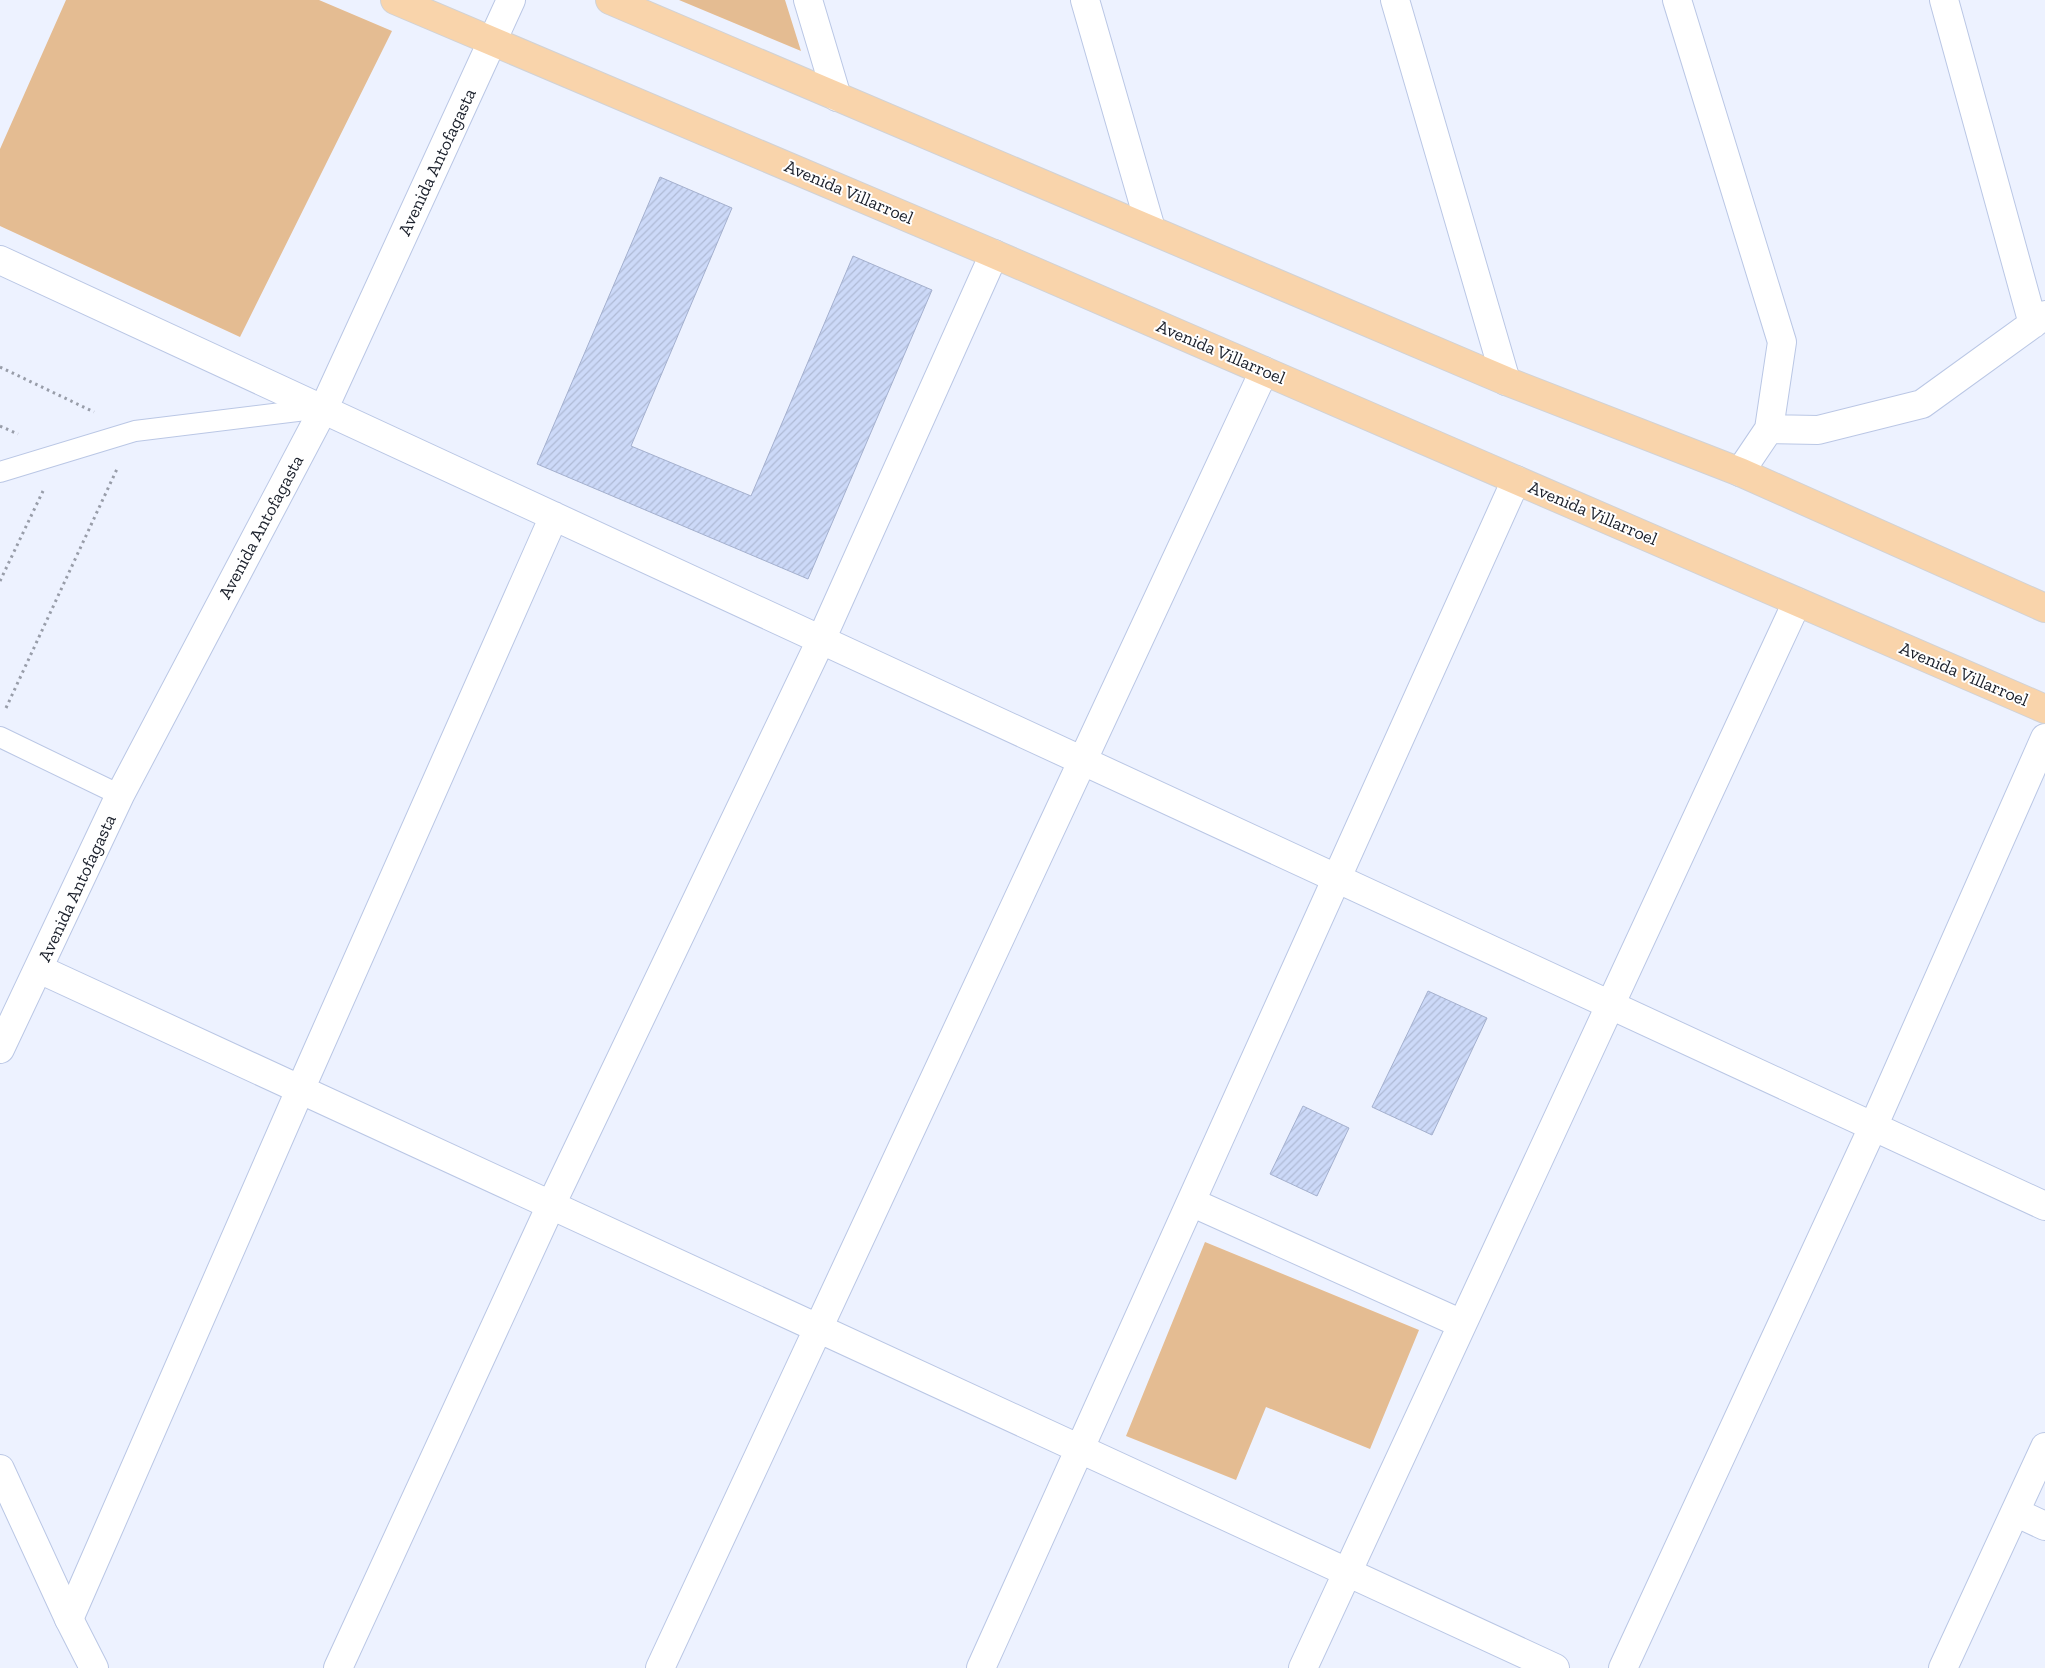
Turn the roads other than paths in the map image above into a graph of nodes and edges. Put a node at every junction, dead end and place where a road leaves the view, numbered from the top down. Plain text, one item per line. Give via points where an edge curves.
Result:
1 (395, 0) edge
2 (511, 0) edge
3 (610, 0) edge
4 (808, 0) edge
5 (1086, 0) edge
6 (1395, 0) edge
7 (1678, 0) edge
8 (1944, 0) edge
9 (493, 41) junction
10 (837, 97) junction
11 (1152, 230) junction
12 (994, 254) junction
13 (0, 260) edge
14 (2039, 320) edge
15 (1264, 371) junction
16 (1506, 380) junction
17 (324, 408) junction
18 (1769, 430) junction
19 (0, 472) edge
20 (1740, 472) junction
21 (1516, 480) junction
22 (554, 516) junction
23 (1797, 602) junction
24 (2045, 608) edge
25 (821, 640) junction
26 (2045, 709) edge
27 (0, 737) edge
28 (2045, 738) edge
29 (1083, 761) junction
30 (120, 795) junction
31 (1337, 878) junction
32 (39, 969) junction
33 (1610, 1005) junction
34 (0, 1049) edge
35 (300, 1090) junction
36 (1873, 1126) junction
37 (1191, 1202) junction
38 (551, 1205) junction
39 (2045, 1206) edge
40 (1462, 1324) junction
41 (819, 1329) junction
42 (2045, 1447) edge
43 (1079, 1449) junction
44 (0, 1469) edge
45 (2015, 1512) junction
46 (2045, 1526) edge
47 (1347, 1572) junction
48 (69, 1619) junction
49 (94, 1668) edge
50 (338, 1668) edge
51 (660, 1668) edge
52 (981, 1668) edge
53 (1303, 1668) edge
54 (1555, 1668) edge
55 (1623, 1668) edge
56 (1942, 1668) edge

1 - 9 main road, Avenida Villarroel
2 - 9 street, Avenida Antofagasta
3 - 10 main road
4 - 10 street
5 - 11 street
6 - 16 street
7 - 18 street via 1782,342
8 - 14 street
9 - 12 main road, Avenida Villarroel
9 - 17 street, Avenida Antofagasta
10 - 11 main road
11 - 16 main road
12 - 15 main road, Avenida Villarroel
12 - 25 street
13 - 17 street
14 - 18 street via 1922,404 1818,430
15 - 21 main road, Avenida Villarroel
15 - 29 street
16 - 20 main road
17 - 19 lane via 135,431
17 - 22 street
17 - 30 street, Avenida Antofagasta
18 - 20 street
20 - 24 main road
21 - 23 main road, Avenida Villarroel
21 - 31 street
22 - 25 street
22 - 35 street
23 - 26 main road, Avenida Villarroel
23 - 33 street
25 - 29 street
25 - 38 street
27 - 30 lane
28 - 36 street
29 - 31 street
29 - 41 street
30 - 32 street, Avenida Antofagasta
31 - 33 street
31 - 37 street
32 - 34 street, Avenida Antofagasta
32 - 35 street
33 - 36 street
33 - 40 street
35 - 38 street
35 - 48 street
36 - 39 street
36 - 55 street
37 - 40 street
37 - 43 street
38 - 41 street
38 - 50 street
40 - 47 street
41 - 43 street
41 - 51 street
42 - 45 street
43 - 47 street
43 - 52 street
44 - 48 street
45 - 46 street
45 - 56 street
47 - 53 street
47 - 54 street
48 - 49 street

